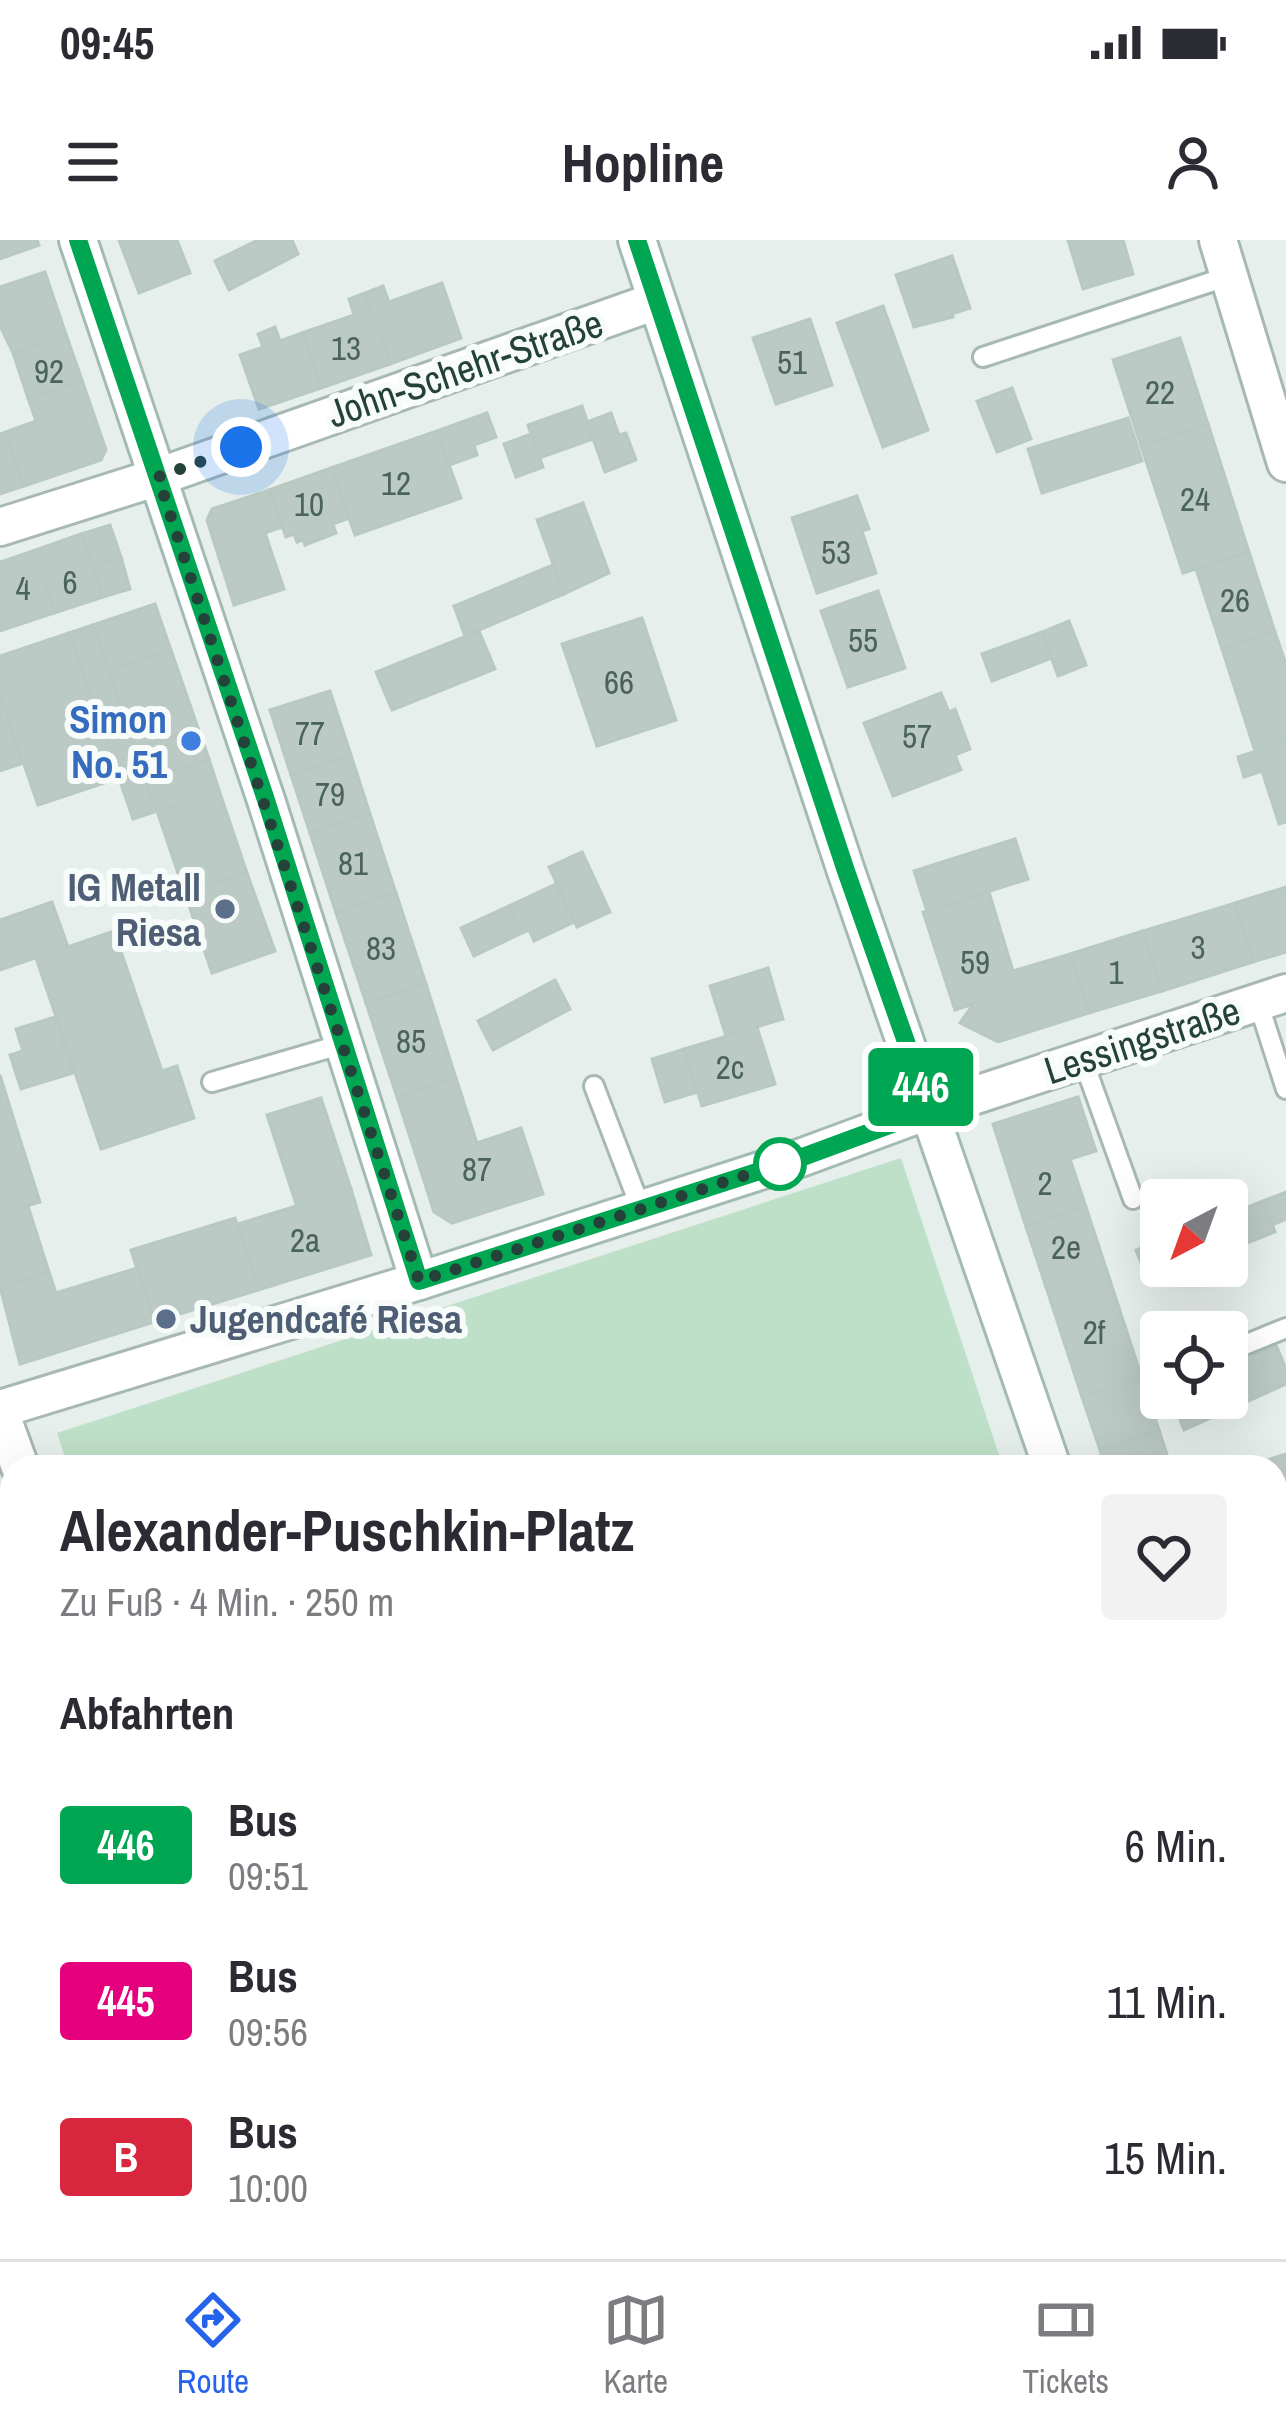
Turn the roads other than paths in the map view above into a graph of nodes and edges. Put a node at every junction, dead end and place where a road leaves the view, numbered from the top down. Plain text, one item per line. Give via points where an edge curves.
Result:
1 (78, 240) edge
2 (637, 240) edge
3 (1218, 240) edge
4 (1228, 276) junction
5 (656, 301) junction
6 (983, 357) dead end
7 (1286, 464) edge
8 (158, 477) junction
9 (0, 527) edge
10 (1272, 998) edge
11 (344, 1044) junction
12 (1083, 1060) junction
13 (212, 1082) dead end
14 (594, 1086) dead end
15 (1286, 1089) edge
16 (930, 1110) junction
17 (1132, 1199) dead end
18 (641, 1209) junction
19 (419, 1281) junction
20 (1286, 1328) edge
21 (1248, 1343) edge
22 (0, 1411) edge
23 (16, 1455) edge
24 (1048, 1455) edge

1 - 8 main road
2 - 5 main road
3 - 4 main road
4 - 6 lane
4 - 7 main road
5 - 8 main road, John-Schehr-Straße
5 - 16 main road
8 - 9 main road, John-Schehr-Straße
8 - 11 main road
10 - 12 main road, Lessingstraße
10 - 15 lane
11 - 13 lane
11 - 19 main road
12 - 16 main road, Lessingstraße
12 - 17 lane
14 - 18 lane
16 - 18 main road, Lessingstraße
16 - 24 main road
18 - 19 main road, Lessingstraße
19 - 22 main road, Lessingstraße
20 - 21 lane
22 - 23 main road

